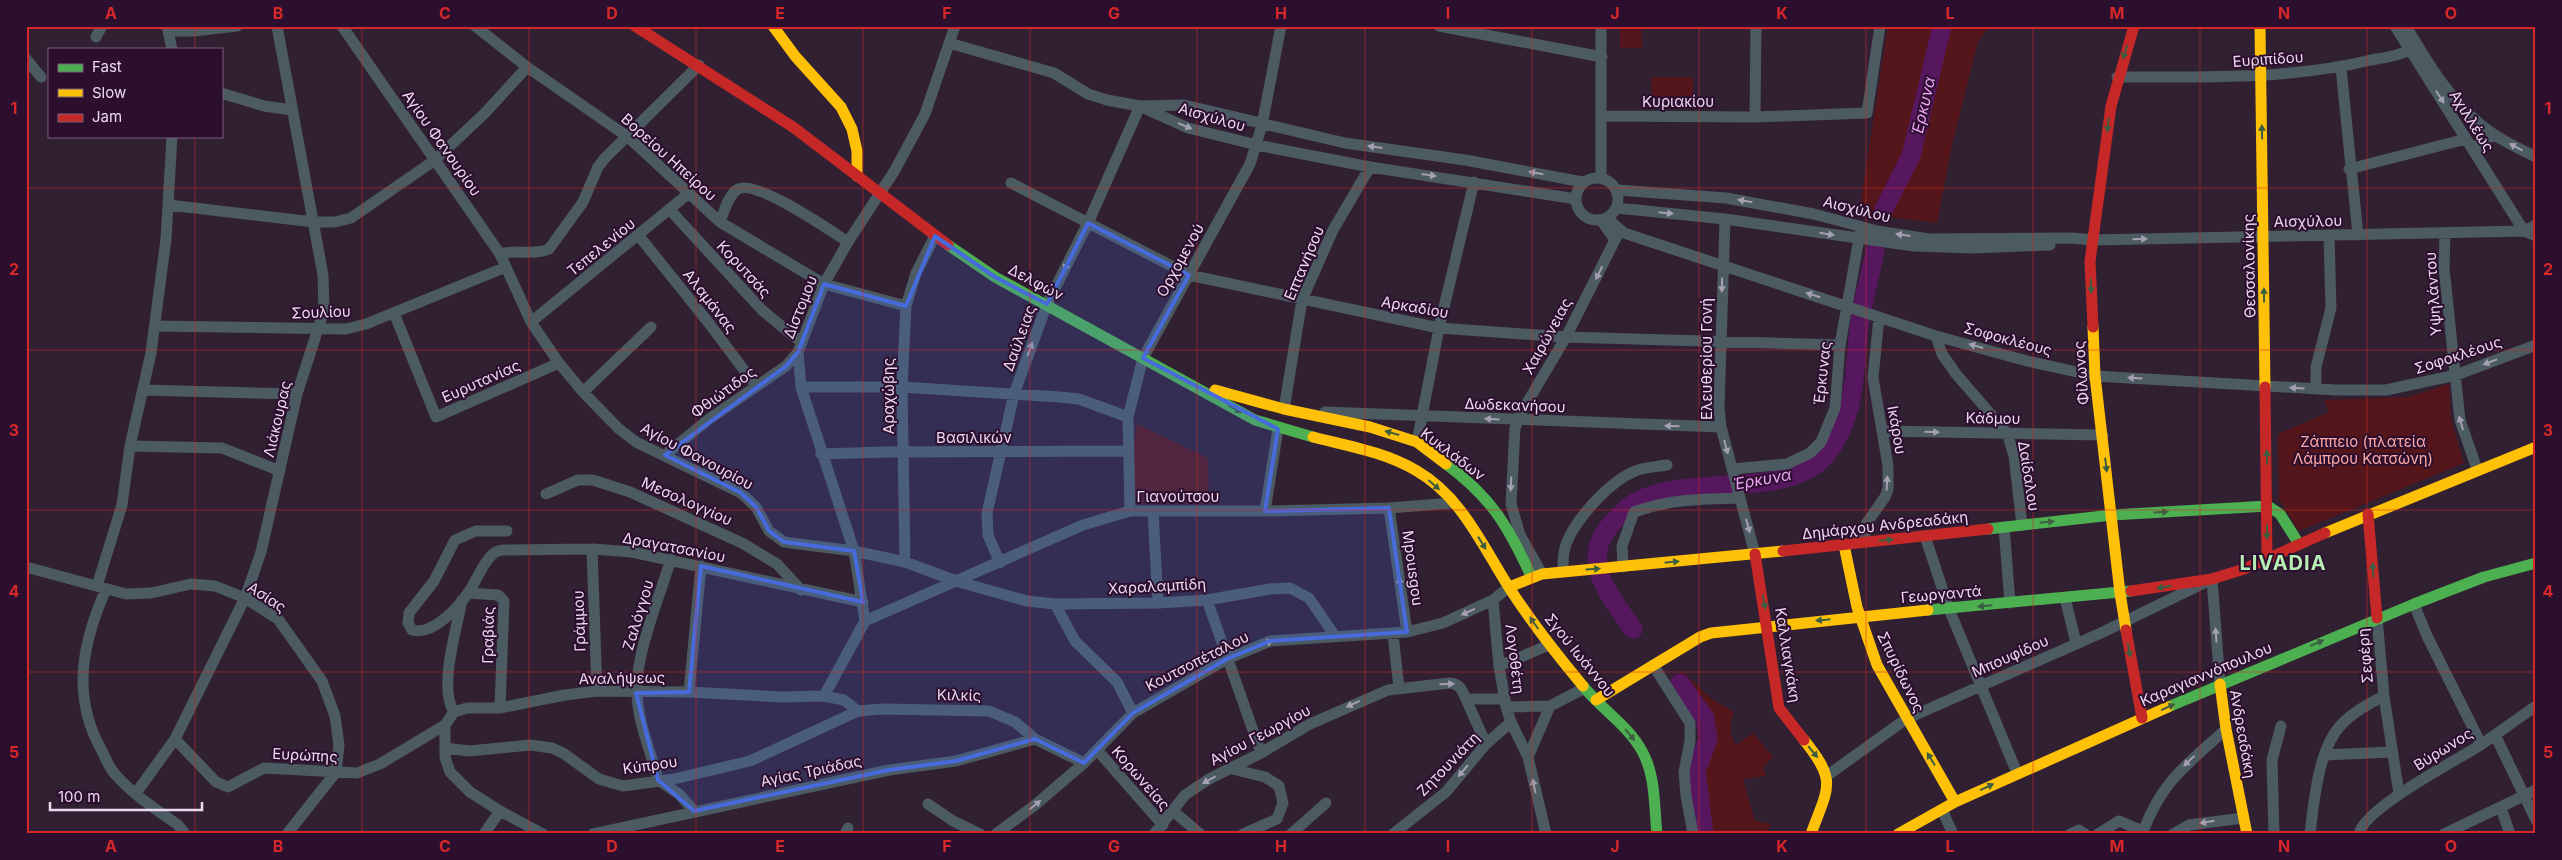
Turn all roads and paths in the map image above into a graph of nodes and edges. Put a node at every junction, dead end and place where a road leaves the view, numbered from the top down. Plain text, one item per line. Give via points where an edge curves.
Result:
1 (102, 26) edge
2 (237, 26) edge
3 (277, 26) edge
4 (342, 26) edge
5 (475, 26) edge
6 (635, 26) edge
7 (773, 26) edge
8 (955, 26) edge
9 (1281, 26) edge
10 (1439, 26) edge
11 (1601, 26) edge
12 (1756, 26) edge
13 (1880, 26) edge
14 (2134, 26) edge
15 (2260, 26) edge
16 (2395, 26) edge
17 (2406, 26) edge
18 (168, 29) edge
19 (96, 37) dead end
20 (949, 43) junction
21 (172, 48) edge
22 (2414, 49) junction
23 (1602, 57) junction
24 (26, 59) edge
25 (699, 66) junction
26 (527, 67) junction
27 (2341, 68) junction
28 (2261, 76) junction
29 (2117, 77) junction
30 (41, 78) dead end
31 (222, 93) edge
32 (1140, 106) junction
33 (292, 110) junction
34 (1601, 116) junction
35 (1755, 117) junction
36 (1262, 125) junction
37 (628, 136) junction
38 (2496, 136) junction
39 (172, 138) edge
40 (2466, 138) junction
41 (1257, 145) junction
42 (2475, 153) junction
43 (2536, 157) edge
44 (435, 160) junction
45 (1370, 167) junction
46 (2349, 169) junction
47 (857, 176) junction
48 (1601, 178) junction
49 (1474, 182) junction
50 (1584, 182) junction
51 (1012, 183) dead end
52 (1617, 190) junction
53 (879, 192) junction
54 (688, 194) junction
55 (1576, 199) junction
56 (169, 205) junction
57 (1617, 208) junction
58 (670, 210) junction
59 (1604, 219) junction
60 (1725, 219) junction
61 (314, 222) junction
62 (720, 222) junction
63 (1088, 223) junction
64 (2536, 225) edge
65 (1861, 226) junction
66 (2524, 231) junction
67 (2445, 233) junction
68 (1617, 235) junction
69 (2358, 235) junction
70 (639, 236) junction
71 (935, 236) junction
72 (2329, 236) junction
73 (2536, 236) edge
74 (2264, 237) junction
75 (1859, 239) junction
76 (2092, 240) junction
77 (848, 242) junction
78 (500, 254) junction
79 (1722, 266) junction
80 (506, 267) junction
81 (1189, 275) junction
82 (824, 284) junction
83 (1302, 300) junction
84 (1047, 304) junction
85 (906, 306) junction
86 (1846, 307) junction
87 (394, 313) junction
88 (1876, 316) junction
89 (531, 322) junction
90 (155, 326) junction
91 (651, 327) dead end
92 (1439, 328) junction
93 (319, 329) junction
94 (1936, 336) junction
95 (1566, 337) junction
96 (1721, 342) junction
97 (1840, 345) junction
98 (2536, 345) edge
99 (800, 347) junction
100 (1143, 358) junction
101 (559, 363) junction
102 (2456, 375) junction
103 (2095, 376) junction
104 (1193, 384) junction
105 (756, 386) junction
106 (2266, 386) junction
107 (801, 387) junction
108 (902, 387) junction
109 (2316, 389) junction
110 (143, 390) junction
111 (583, 392) junction
112 (298, 394) junction
113 (1014, 394) junction
114 (1284, 409) junction
115 (1309, 415) junction
116 (1421, 416) junction
117 (1128, 417) junction
118 (1517, 421) junction
119 (1721, 427) junction
120 (1278, 429) junction
121 (1883, 431) junction
122 (2007, 434) junction
123 (2103, 436) junction
124 (1417, 442) junction
125 (130, 446) junction
126 (2536, 447) edge
127 (1128, 450) junction
128 (903, 452) junction
129 (1000, 452) junction
130 (821, 454) junction
131 (665, 455) junction
132 (1667, 465) dead end
133 (2477, 469) junction
134 (280, 471) junction
135 (1733, 473) junction
136 (546, 494) dead end
137 (1740, 498) junction
138 (1453, 504) junction
139 (1511, 504) junction
140 (2268, 506) junction
141 (1389, 508) junction
142 (1130, 511) junction
143 (1153, 511) junction
144 (1265, 511) junction
145 (1497, 511) junction
146 (2368, 514) junction
147 (2112, 515) junction
148 (2022, 525) junction
149 (2004, 527) junction
150 (507, 531) dead end
151 (1925, 536) junction
152 (1864, 542) junction
153 (2300, 544) junction
154 (1844, 545) junction
155 (592, 549) junction
156 (854, 551) junction
157 (1755, 554) junction
158 (2267, 559) junction
159 (671, 560) junction
160 (905, 562) junction
161 (1000, 563) junction
162 (2536, 563) edge
163 (701, 566) junction
164 (26, 567) edge
165 (1623, 567) junction
166 (1563, 572) junction
167 (1536, 575) junction
168 (2212, 579) junction
169 (959, 582) junction
170 (101, 587) junction
171 (1509, 587) junction
172 (801, 590) junction
173 (2120, 593) junction
174 (465, 596) junction
175 (245, 598) junction
176 (2065, 598) junction
177 (1206, 600) junction
178 (1493, 600) junction
179 (863, 602) junction
180 (1158, 603) junction
181 (2010, 603) junction
182 (1055, 604) junction
183 (2414, 604) junction
184 (1949, 609) junction
185 (1859, 616) junction
186 (2377, 618) junction
187 (865, 621) junction
188 (2124, 621) junction
189 (1768, 626) junction
190 (1407, 632) junction
191 (1393, 635) junction
192 (1335, 636) junction
193 (2076, 643) junction
194 (1549, 645) junction
195 (1227, 659) junction
196 (1652, 665) junction
197 (1499, 666) junction
198 (2220, 684) junction
199 (1980, 686) junction
200 (1399, 688) junction
201 (1585, 688) junction
202 (597, 692) junction
203 (689, 692) junction
204 (636, 693) junction
205 (824, 696) junction
206 (2384, 696) junction
207 (1568, 697) junction
208 (1466, 699) junction
209 (1596, 700) junction
210 (1506, 703) junction
211 (1550, 706) junction
212 (1577, 706) dead end
213 (2536, 706) edge
214 (500, 708) junction
215 (858, 711) junction
216 (454, 712) junction
217 (1133, 713) junction
218 (2142, 718) junction
219 (1906, 719) junction
220 (1511, 722) junction
221 (445, 725) junction
222 (2281, 726) dead end
223 (2226, 729) junction
224 (2495, 735) junction
225 (175, 739) junction
226 (1035, 739) junction
227 (1486, 744) junction
228 (2481, 744) junction
229 (445, 748) junction
230 (1097, 750) junction
231 (2391, 752) junction
232 (1262, 753) junction
233 (2325, 755) junction
234 (1528, 757) junction
235 (1084, 763) junction
236 (1232, 769) junction
237 (336, 772) junction
238 (2017, 773) junction
239 (1828, 775) junction
240 (658, 780) junction
241 (2536, 790) edge
242 (136, 794) junction
243 (2399, 794) junction
244 (2523, 796) junction
245 (1955, 802) junction
246 (1326, 803) dead end
247 (928, 804) dead end
248 (2501, 808) junction
249 (694, 810) junction
250 (1172, 810) junction
251 (1942, 810) junction
252 (500, 811) junction
253 (2243, 818) junction
254 (2536, 820) edge
255 (1163, 825) junction
256 (2143, 833) edge
257 (185, 834) edge
258 (287, 834) edge
259 (484, 834) edge
260 (543, 834) edge
261 (593, 834) edge
262 (980, 834) edge
263 (996, 834) edge
264 (1154, 834) edge
265 (1200, 834) edge
266 (1243, 834) edge
267 (1291, 834) edge
268 (1393, 834) edge
269 (1546, 834) edge
270 (1657, 834) edge
271 (1693, 834) edge
272 (1811, 834) edge
273 (1898, 834) edge
274 (1952, 834) edge
275 (2070, 834) edge
276 (2086, 834) edge
277 (2098, 834) edge
278 (2173, 834) edge
279 (2247, 834) edge
280 (2274, 834) edge
281 (2310, 834) edge
282 (2359, 834) edge
283 (2444, 834) edge
284 (2510, 834) edge

1 - 19 street
2 - 18 street via 194,31
3 - 33 street, Λιάκουρας
4 - 44 street, Αγίου Φανουρίου
5 - 26 street, Βορείου Ηπείρου
6 - 25 main road, Δελφών
7 - 47 main road via 841,107 857,151
8 - 20 street, Δίστομου
9 - 36 street, Ορχομενού
10 - 23 street
11 - 23 street
12 - 35 street
13 - 35 street, Κυριακίου via 1867,113
14 -> 29 main road, Φίλωνος
15 - 28 main road, Θεσσαλονίκης
16 - 22 street, Αχιλλέως
17 - 22 street, Αχιλλέως
18 - 21 street
20 - 32 street via 1054,73 1088,94
20 - 53 street, Δίστομου via 925,114 895,170
22 - 27 street, Ευριπίδου
22 - 38 street, Αχιλλέως via 2465,110
22 -> 40 street, Αχιλλέως
23 - 34 street
24 - 30 street
25 - 37 street
25 - 47 main road, Δελφών via 793,127
26 - 37 street, Βορείου Ηπείρου
26 - 44 street
27 - 28 street, Ευριπίδου
27 - 46 street
28 - 29 street, Ευριπίδου
74 -> 28 main road, Θεσσαλονίκης
29 -> 76 main road, Φίλωνος
31 - 33 street via 264,106
32 - 36 street, Αισχύλου via 1184,105
32 -> 41 street, Αισχύλου via 1188,128
32 - 63 street, Δαύλειας
33 - 61 street, Λιάκουρας
34 - 35 street, Κυριακίου
34 - 48 street
36 - 41 street, Ορχομενού
50 -> 36 street, Αισχύλου via 1345,143
37 - 54 street, Βορείου Ηπείρου
37 - 78 street via 598,168 583,202 548,248 542,252
38 - 42 street via 2481,139
43 -> 38 street, Αχιλλέως
39 - 56 street
40 - 42 street, Αχιλλέως
40 - 46 street
41 - 45 street, Αισχύλου
41 - 81 street, Ορχομενού via 1250,164
42 - 66 street, Αχιλλέως
44 - 61 street via 351,218
44 - 78 street, Αγίου Φανουρίου
45 -> 49 street, Αισχύλου
45 - 83 street, Επτανήσου via 1333,230
46 - 69 street
47 - 53 main road, Δελφών
48 - 50 street
48 - 52 street
49 - 55 street, Αισχύλου
49 - 92 street
50 - 55 street
51 - 63 street, Αρκαδίου
52 - 57 street
65 -> 52 street, Αισχύλου via 1726,198
53 - 71 main road, Δελφών
53 - 77 street, Δίστομου
54 - 58 street, Τεπελενίου
54 - 62 street, Βορείου Ηπείρου
55 - 59 street via 1584,216 1593,220
56 - 61 street
56 - 90 street
57 - 59 street
57 -> 60 street, Αισχύλου
58 - 70 street, Τεπελενίου
58 - 99 street, Κορυτσάς
59 - 68 street
60 -> 75 street, Αισχύλου
60 - 79 street, Ελευθερίου Γονή
61 - 93 street, Λιάκουρας via 325,291
62 - 77 street via 737,190 751,188 782,201
62 - 82 street, Βορείου Ηπείρου
63 - 81 street, Αρκαδίου
63 -> 84 street, Δαύλειας
64 - 66 street, Αισχύλου
65 - 75 street, Έρκυνας
76 -> 65 street, Αισχύλου via 1929,239
66 - 67 street, Αισχύλου
66 - 73 street, Αισχύλου
67 - 69 street, Αισχύλου
67 - 102 street, Υψηλάντου via 2444,268
68 - 79 street, Σοφοκλέους
68 -> 95 street, Χαιρώνειας
69 - 72 street, Αισχύλου
70 - 89 street, Τεπελενίου
70 - 105 street, Αλαμάνας
71 - 84 main road, Δελφών via 995,277
71 - 85 street, Αραχώβης via 916,273
72 - 74 street, Αισχύλου
72 - 109 street via 2331,308 2316,367
76 -> 74 street, Αισχύλου
106 -> 74 main road, Θεσσαλονίκης
75 - 76 street, Αισχύλου via 1914,246 1972,248 2072,244
75 - 86 street, Έρκυνας
76 -> 103 main road, Φίλωνος
77 - 82 street, Δίστομου
78 - 80 street, Αγίου Φανουρίου
86 -> 79 street, Σοφοκλέους
79 -> 96 street, Ελευθερίου Γονή
80 - 87 street, Σουλίου
80 - 89 street, Αγίου Φανουρίου
81 - 83 street, Αρκαδίου
81 - 100 street, Ορχομενού
82 - 85 street, Βορείου Ηπείρου
82 - 99 street, Δίστομου
83 - 92 street, Αρκαδίου
83 - 114 street, Επτανήσου
84 - 100 main road, Δελφών
113 -> 84 street, Δαύλειας
85 - 108 street, Αραχώβης
86 - 88 street, Σοφοκλέους
86 - 97 street, Έρκυνας
87 - 93 street, Σουλίου via 346,329
87 - 101 street, Ευρυτανίας via 436,417
88 - 94 street, Σοφοκλέους
88 - 121 street, Ικάρου via 1873,378
89 - 101 street, Αγίου Φανουρίου
90 - 93 street, Σουλίου
90 - 110 street
91 - 111 street
92 - 95 street, Αρκαδίου
92 - 116 street
93 - 112 street, Λιάκουρας
103 -> 94 street, Σοφοκλέους
94 - 122 street, Δαίδαλου via 1942,354 1956,374
95 - 96 street, Αρκαδίου
95 - 118 street, Χαιρώνειας
96 - 97 street, Αρκαδίου
96 - 119 street, Ελευθερίου Γονή
97 - 135 street, Έρκυνας via 1835,408 1815,450 1787,464
98 -> 102 street, Σοφοκλέους
99 - 105 street, Φθιώτιδος via 786,366
99 - 107 street, Δίστομου
100 - 104 main road, Δελφών
100 - 117 street, Ορχομενού
101 - 111 street, Αγίου Φανουρίου
102 - 109 street, Σοφοκλέους via 2396,389
133 -> 102 street, Υψηλάντου via 2460,420
106 -> 103 street, Σοφοκλέους
103 - 123 main road, Φίλωνος
104 - 114 main road
104 -> 120 main road, Δελφών via 1255,420
105 - 131 street, Φθιώτιδος
109 -> 106 street, Σοφοκλέους
140 -> 106 main road, Θεσσαλονίκης
107 - 108 street
107 - 130 street, Δίστομου
108 - 113 street
108 - 128 street, Αραχώβης
110 - 112 street
110 - 125 street
111 - 131 street, Αγίου Φανουρίου via 636,442
112 - 134 street, Λιάκουρας
113 - 117 street via 1079,399
113 - 129 street, Δαύλειας
114 - 115 main road, Κυκλάδων
115 - 116 street, Δωδεκανήσου via 1320,412
124 -> 115 main road, Κυκλάδων via 1370,427
118 -> 116 street, Δωδεκανήσου
116 - 124 street
117 - 127 street, Ορχομενού
119 -> 118 street, Δωδεκανήσου
118 -> 139 street, Χαιρώνειας
119 -> 135 street, Ελευθερίου Γονή
120 -> 138 main road, Δελφών via 1396,461 1418,472
120 - 144 street
121 -> 122 street, Κάδμου
152 -> 121 street, Ικάρου via 1866,524 1878,510 1888,489
122 - 123 street, Κάδμου
122 - 148 street, Δαίδαλου via 2014,456
123 -> 147 main road, Φίλωνος
124 - 145 main road, Κυκλάδων via 1460,474
125 - 134 street via 222,448
125 - 170 street via 122,505
126 - 133 main road, Γεωργαντά
127 - 129 street, Βασιλικών
127 - 142 street, Ορχομενού
128 - 129 street, Βασιλικών
128 - 130 street, Βασιλικών
128 - 160 street, Αραχώβης
129 - 161 street, Δαύλειας via 986,522
130 - 156 street, Δίστομου
131 - 156 street, Αγίου Φανουρίου via 741,494 756,507 769,531 784,542
132 - 166 street via 1630,473 1601,495 1568,540
133 - 146 main road, Γεωργαντά
134 - 175 street, Λιάκουρας via 261,552
135 - 137 street, Ελευθερίου Γονή
136 - 172 street, Μεσολογγίου via 578,480 593,480 630,492 742,543 777,564
137 -> 157 street, Ελευθερίου Γονή
137 - 165 street via 1690,499 1661,503 1634,512 1622,546
138 - 141 street, Γιανούτσου
138 -> 171 main road, Σγού Ιωάννου via 1472,526
139 - 145 main road
139 - 167 street, Χαιρώνειας
147 -> 140 main road, Δημάρχου Ανδρεαδάκη
140 - 153 main road via 2280,514
140 -> 158 main road, Θεσσαλονίκης
141 - 144 street, Γιανούτσου
190 -> 141 street, Mpousgou
142 - 143 street, Γιανούτσου
142 - 161 street, Γιανούτσου via 1083,526
143 - 144 street, Γιανούτσου
143 - 180 street
145 - 167 main road, Κυκλάδων
146 - 153 main road, Γεωργαντά
186 -> 146 main road, Σεφέρη
148 -> 147 main road, Δημάρχου Ανδρεαδάκη
147 - 173 main road, Φίλωνος
148 - 149 main road, Δημάρχου Ανδρεαδάκη
149 - 151 main road, Δημάρχου Ανδρεαδάκη
149 - 181 street
150 - 174 street via 476,530 455,540 434,581 409,613 408,623 412,630 418,632 431,629
152 -> 151 main road, Δημάρχου Ανδρεαδάκη
151 - 184 street
152 - 154 main road, Δημάρχου Ανδρεαδάκη
153 - 158 main road, Γεωργαντά
154 - 157 main road, Δημάρχου Ανδρεαδάκη
154 - 185 main road, Σπυρίδωνος
155 - 159 street, Δραγατσανίου via 632,552
155 - 174 street, Δραγατσανίου via 497,551
155 - 202 street, Γράμμου
156 - 160 street, Αγίου Φανουρίου
156 - 179 street, Δίστομου
165 -> 157 main road, Δημάρχου Ανδρεαδάκη
157 -> 189 main road, Καλλιαγκάκη
158 - 168 main road, Γεωργαντά
159 - 163 street, Δραγατσανίου
159 - 204 street, Ζαλόγγου via 638,667
160 - 169 street, Αγίου Φανουρίου
161 - 169 street, Γιανούτσου
162 - 183 main road, Καραγιαννόπουλου via 2484,577
163 - 172 street, Δραγατσανίου
163 - 203 street
164 - 170 street, Ασίας
166 -> 165 main road, Δημάρχου Ανδρεαδάκη
166 - 167 main road, Δημάρχου Ανδρεαδάκη
167 - 171 main road, Δημάρχου Ανδρεαδάκη
168 -> 173 main road, Γεωργαντά
168 - 188 street, Μπουφίδου
198 -> 168 street, Ανδρεαδάκη
169 - 182 street, Χαραλαμπίδη via 1027,601
169 - 187 street, Γιανούτσου
170 - 175 street, Ασίας via 136,594 204,584
170 - 242 street via 81,682 83,703 93,736 114,774
171 - 178 street, Κουτσοπέταλου
194 -> 171 main road, Σγού Ιωάννου
172 - 179 street, Δραγατσανίου
173 - 176 main road, Γεωργαντά
173 - 188 main road, Φίλωνος
174 - 214 street, Γραβιάς via 498,595 504,601
174 - 216 street via 447,683 448,700
175 - 225 street, Λιάκουρας
175 - 237 street, Ασίας via 278,619 322,681 337,728 339,760
176 - 181 main road, Γεωργαντά
176 - 193 street
177 - 180 street, Χαραλαμπίδη
177 - 192 street, Χαραλαμπίδη via 1290,588 1309,598
177 - 195 street
178 -> 190 street, Κουτσοπέταλου via 1443,623
178 - 197 street, Λογοθέτη
179 - 187 street, Δίστομου
180 - 182 street, Χαραλαμπίδη
181 -> 184 main road, Γεωργαντά
182 - 217 street via 1074,641 1117,682
183 - 186 main road, Καραγιαννόπουλου
183 - 228 street via 2432,648
184 - 185 main road, Γεωργαντά
184 - 199 street
185 -> 189 main road, Γεωργαντά
185 - 219 main road, Σπυρίδωνος via 1873,653
198 -> 186 main road, Καραγιαννόπουλου
186 - 206 street, Σεφέρη
187 - 205 street
188 - 193 street, Μπουφίδου
188 -> 218 main road, Φίλωνος
189 - 196 main road, Γεωργαντά via 1711,633
189 -> 239 main road, Καλλιαγκάκη via 1780,708 1787,722 1824,765
190 - 191 street, Κουτσοπέταλου
191 - 192 street, Κουτσοπέταλου
191 - 200 street
195 -> 192 street, Κουτσοπέταλου via 1270,641
193 - 199 street, Μπουφίδου
194 - 197 street
194 - 201 main road, Σγού Ιωάννου
195 - 217 street, Κουτσοπέταλου
195 - 232 street
196 - 209 main road, Γεωργαντά
196 - 271 street via 1690,723 1684,781
197 - 210 street, Λογοθέτη
218 -> 198 main road, Καραγιαννόπουλου
198 - 223 main road, Ανδρεαδάκη
199 - 219 street, Μπουφίδου
199 - 238 street
200 -> 208 street, Αγίου Γεωργίου via 1450,683 1456,684
200 -> 232 street, Αγίου Γεωργίου via 1373,695 1310,724
201 - 207 street
201 - 209 main road, Σγού Ιωάννου
202 - 204 street, Αναλήψεως
202 - 214 street, Αναλήψεως
203 - 204 street, Αναλήψεως
203 - 205 street, Αναλήψεως
204 - 240 street, Ζαλόγγου
205 - 215 street via 844,700
206 - 231 street, Σεφέρη
206 - 233 street via 2341,724
207 - 211 street
207 - 212 street
208 - 210 street
208 - 227 street
209 -> 270 main road, Σγού Ιωάννου via 1642,752 1651,784
210 - 211 street, Λογοθέτη
210 - 220 street
211 - 234 street
213 - 224 street, Βύρωνος
214 - 216 street, Αναλήψεως via 467,708
215 - 226 street, Κιλκίς via 989,711 1014,722
215 - 240 street, Κύπρου via 750,761
216 - 221 street
217 - 230 street, Κουτσοπέταλου
218 - 238 main road, Καραγιαννόπουλου
219 - 239 street, Μπουφίδου
245 -> 219 main road, Σπυρίδωνος
220 - 227 street, Ζητουνιάτη
220 - 234 street
221 - 229 street
221 - 237 street, Ευρώπης via 367,770
222 - 280 street via 2272,760
223 - 253 main road, Ανδρεαδάκη
223 -> 256 street via 2174,776 2160,794
224 - 228 street, Βύρωνος
224 - 244 street
225 - 237 street, Ευρώπης via 216,782 228,786 264,768
225 - 242 street, Λιάκουρας
226 - 235 street, Κιλκίς
226 - 249 street, Αγίας Τριάδας via 956,761 895,769
227 -> 268 street, Ζητουνιάτη via 1446,792
228 - 243 street, Βύρωνος
229 - 240 street, Κύπρου via 469,752 539,746 563,753 611,784 623,786
229 - 252 street via 447,765 454,777 470,792
230 - 235 street, Κουτσοπέταλου
230 - 255 street, Κορωνείας
231 - 233 street
231 - 243 street, Σεφέρη
232 - 236 street, Αγίου Γεωργίου
233 - 281 street via 2315,793
269 -> 234 street
263 -> 235 street, Κουτσοπέταλου via 1035,806
236 -> 250 street, Αγίου Γεωργίου via 1185,795
236 - 266 street via 1265,777 1279,786 1283,803 1277,819
237 - 258 street
245 -> 238 main road, Καραγιαννόπουλου
239 - 272 main road
240 - 249 street via 679,794
241 - 244 street
242 - 257 street via 178,825
243 - 282 street, Βύρωνος via 2367,819
244 - 248 street
244 - 254 street
245 - 251 main road, Καραγιαννόπουλου
246 - 267 street
247 - 262 street via 952,821
248 - 283 street
248 - 284 street
249 - 261 street, Αγίας Τριάδας
250 - 255 street, Αγίου Γεωργίου
250 - 265 street
251 - 273 main road, Καραγιαννόπουλου
251 - 274 street
252 - 259 street
252 - 260 street
253 -> 278 street via 2188,825
253 - 279 main road, Ανδρεαδάκη
255 - 264 street, Αγίου Γεωργίου
256 - 277 street via 2118,821
275 - 276 street via 2079,830

